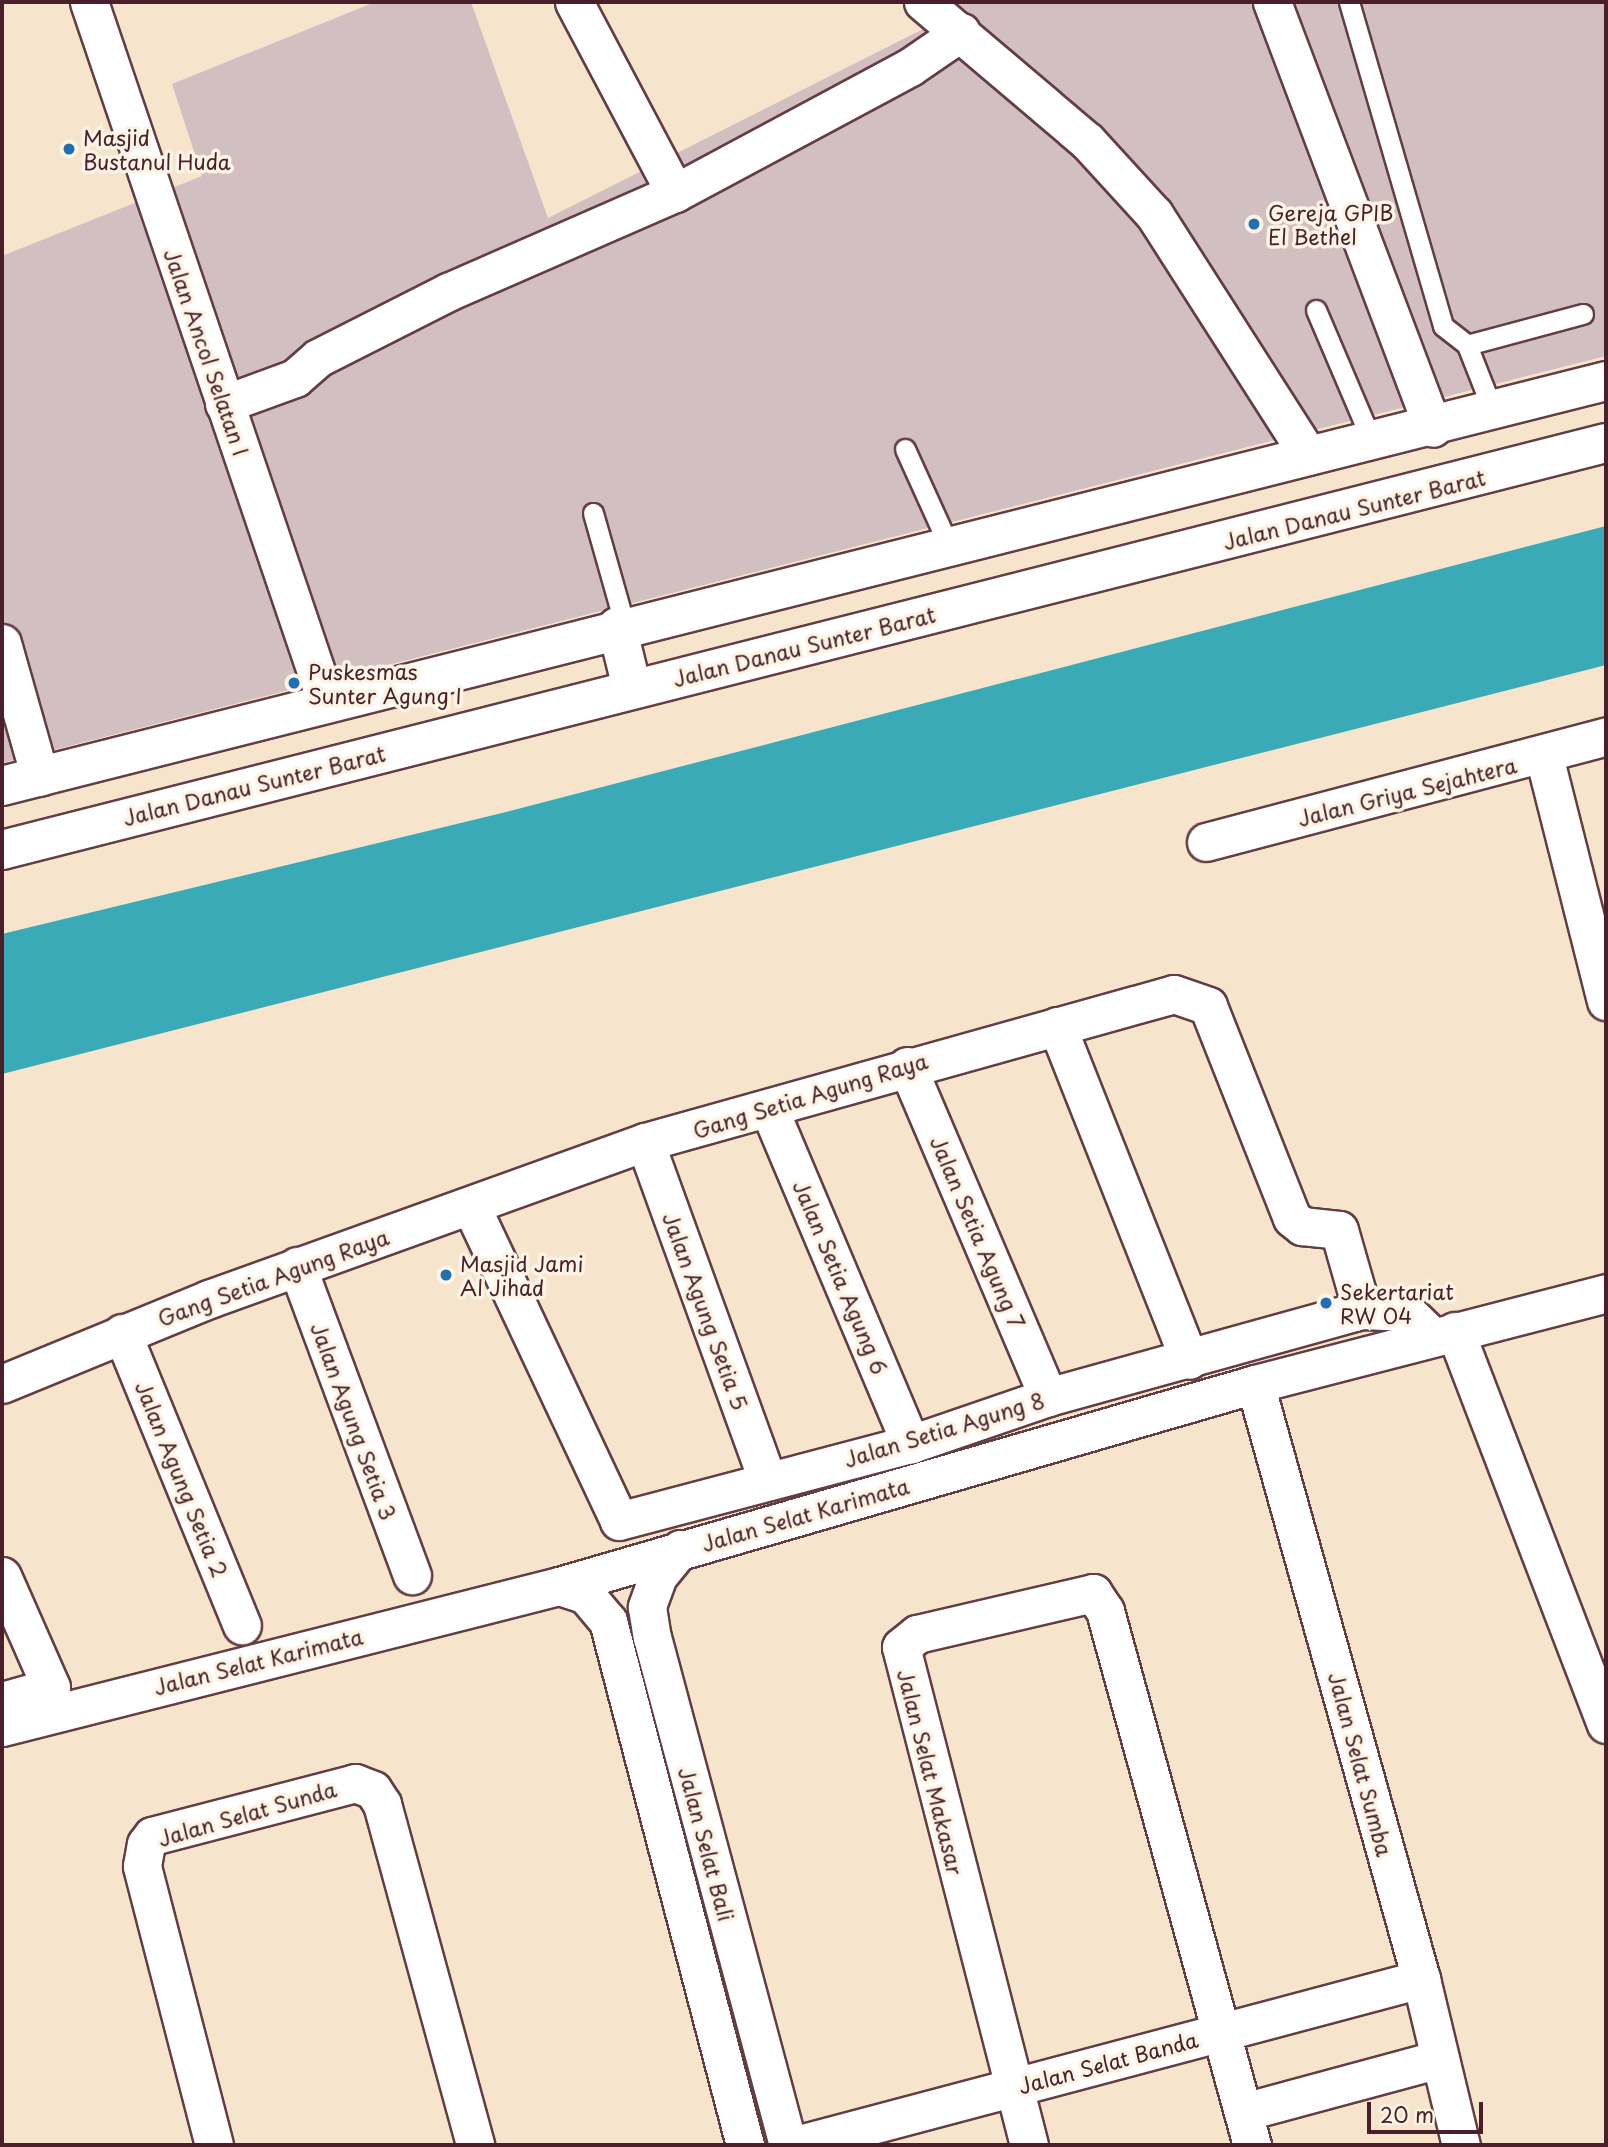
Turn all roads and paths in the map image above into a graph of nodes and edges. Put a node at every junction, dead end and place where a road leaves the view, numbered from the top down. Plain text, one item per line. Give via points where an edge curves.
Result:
1 (89, 2) edge
2 (574, 2) edge
3 (923, 2) edge
4 (1272, 2) edge
5 (1349, 2) edge
6 (961, 32) junction
7 (675, 193) junction
8 (1316, 310) dead end
9 (1583, 314) dead end
10 (1466, 345) junction
11 (1606, 381) edge
12 (224, 404) junction
13 (1493, 411) junction
14 (1433, 428) junction
15 (1372, 441) junction
16 (1606, 443) edge
17 (905, 449) dead end
18 (1309, 456) junction
19 (593, 513) dead end
20 (949, 546) junction
21 (621, 626) junction
22 (2, 643) edge
23 (632, 688) junction
24 (326, 701) junction
25 (1606, 736) edge
26 (1544, 756) junction
27 (40, 777) junction
28 (2, 786) edge
29 (1206, 842) dead end
30 (2, 850) edge
31 (1606, 1001) edge
32 (1057, 1026) junction
33 (907, 1066) junction
34 (770, 1111) junction
35 (645, 1142) junction
36 (471, 1206) junction
37 (297, 1266) junction
38 (1606, 1293) edge
39 (1362, 1311) junction
40 (122, 1333) junction
41 (1444, 1334) junction
42 (1189, 1360) junction
43 (2, 1384) edge
44 (1255, 1384) junction
45 (1048, 1397) junction
46 (911, 1444) junction
47 (768, 1481) junction
48 (680, 1549) junction
49 (412, 1575) dead end
50 (2, 1576) edge
51 (559, 1586) junction
52 (242, 1625) dead end
53 (2, 1701) edge
54 (1606, 1724) edge
55 (2, 1727) edge
56 (1421, 1979) junction
57 (1221, 2032) junction
58 (1440, 2059) junction
59 (1014, 2087) junction
60 (1247, 2129) edge
61 (214, 2145) edge
62 (475, 2145) edge
63 (746, 2145) edge
64 (788, 2145) edge
65 (796, 2145) edge
66 (1029, 2145) edge
67 (1461, 2145) edge

1 - 12 street, Jalan Ancol Selatan I
2 - 7 street
3 - 6 street
4 - 14 street
5 - 10 lane via 1443,326
6 - 7 street via 910,67
6 - 18 street via 1087,141 1154,214
7 - 12 street via 448,292 318,358 295,378
8 - 15 lane
9 - 10 lane
10 - 13 lane
11 - 13 main road
12 - 24 street, Jalan Ancol Selatan I
13 - 14 main road
14 - 15 main road
15 - 18 main road
16 - 23 main road, Jalan Danau Sunter Barat
17 - 20 lane
18 - 20 main road
19 - 21 lane
20 - 21 main road
21 - 23 main road
21 - 24 main road
22 - 27 street
23 - 30 main road, Jalan Danau Sunter Barat
24 - 27 main road
25 - 26 street, Jalan Griya Sejahtera
26 - 29 street, Jalan Griya Sejahtera
26 - 31 street
27 - 28 main road
32 - 33 street, Gang Setia Agung Raya
32 - 39 street, Gang Setia Agung Raya via 1174,994 1208,1006 1292,1218 1302,1226 1339,1230
32 - 42 street
33 - 34 street, Gang Setia Agung Raya
33 - 45 street, Jalan Setia Agung 7
34 - 35 street, Gang Setia Agung Raya
34 - 46 street, Jalan Setia Agung 6
35 - 36 street, Gang Setia Agung Raya
35 - 47 street, Jalan Agung Setia 5
36 - 37 street, Gang Setia Agung Raya
36 - 47 street, Jalan Setia Agung 8 via 619,1521
37 - 40 street, Gang Setia Agung Raya
37 - 49 street, Jalan Agung Setia 3
38 - 41 street, Jalan Selat Karimata
39 - 41 street via 1407,1312
39 - 42 street, Jalan Setia Agung 8
40 - 43 street, Gang Setia Agung Raya
40 - 52 street, Jalan Agung Setia 2
41 - 44 street, Jalan Selat Karimata
41 - 54 street
42 - 45 street, Jalan Setia Agung 8
44 - 48 street, Jalan Selat Karimata
44 - 56 street, Jalan Selat Sumba
45 - 46 street, Jalan Setia Agung 8
46 - 47 street, Jalan Setia Agung 8
48 - 51 street, Jalan Selat Karimata
48 - 64 street, Jalan Selat Bali via 658,1576 647,1607 652,1637
50 - 53 street via 51,1686
51 - 55 street, Jalan Selat Karimata
51 - 63 street, Jalan Selat Bali via 586,1595 608,1621
56 - 57 street, Jalan Selat Banda
56 - 58 street, Jalan Selat Sumba
57 - 59 street, Jalan Selat Banda
57 - 59 street, Jalan Selat Makasar via 1105,1611 1093,1593 916,1634 901,1647 902,1669
57 - 60 street
58 - 60 street
58 - 67 street, Jalan Selat Sumba
59 - 65 street, Jalan Selat Banda
59 - 66 street
61 - 62 street, Jalan Selat Sunda via 142,1866 146,1844 152,1836 355,1783 373,1790 382,1804

